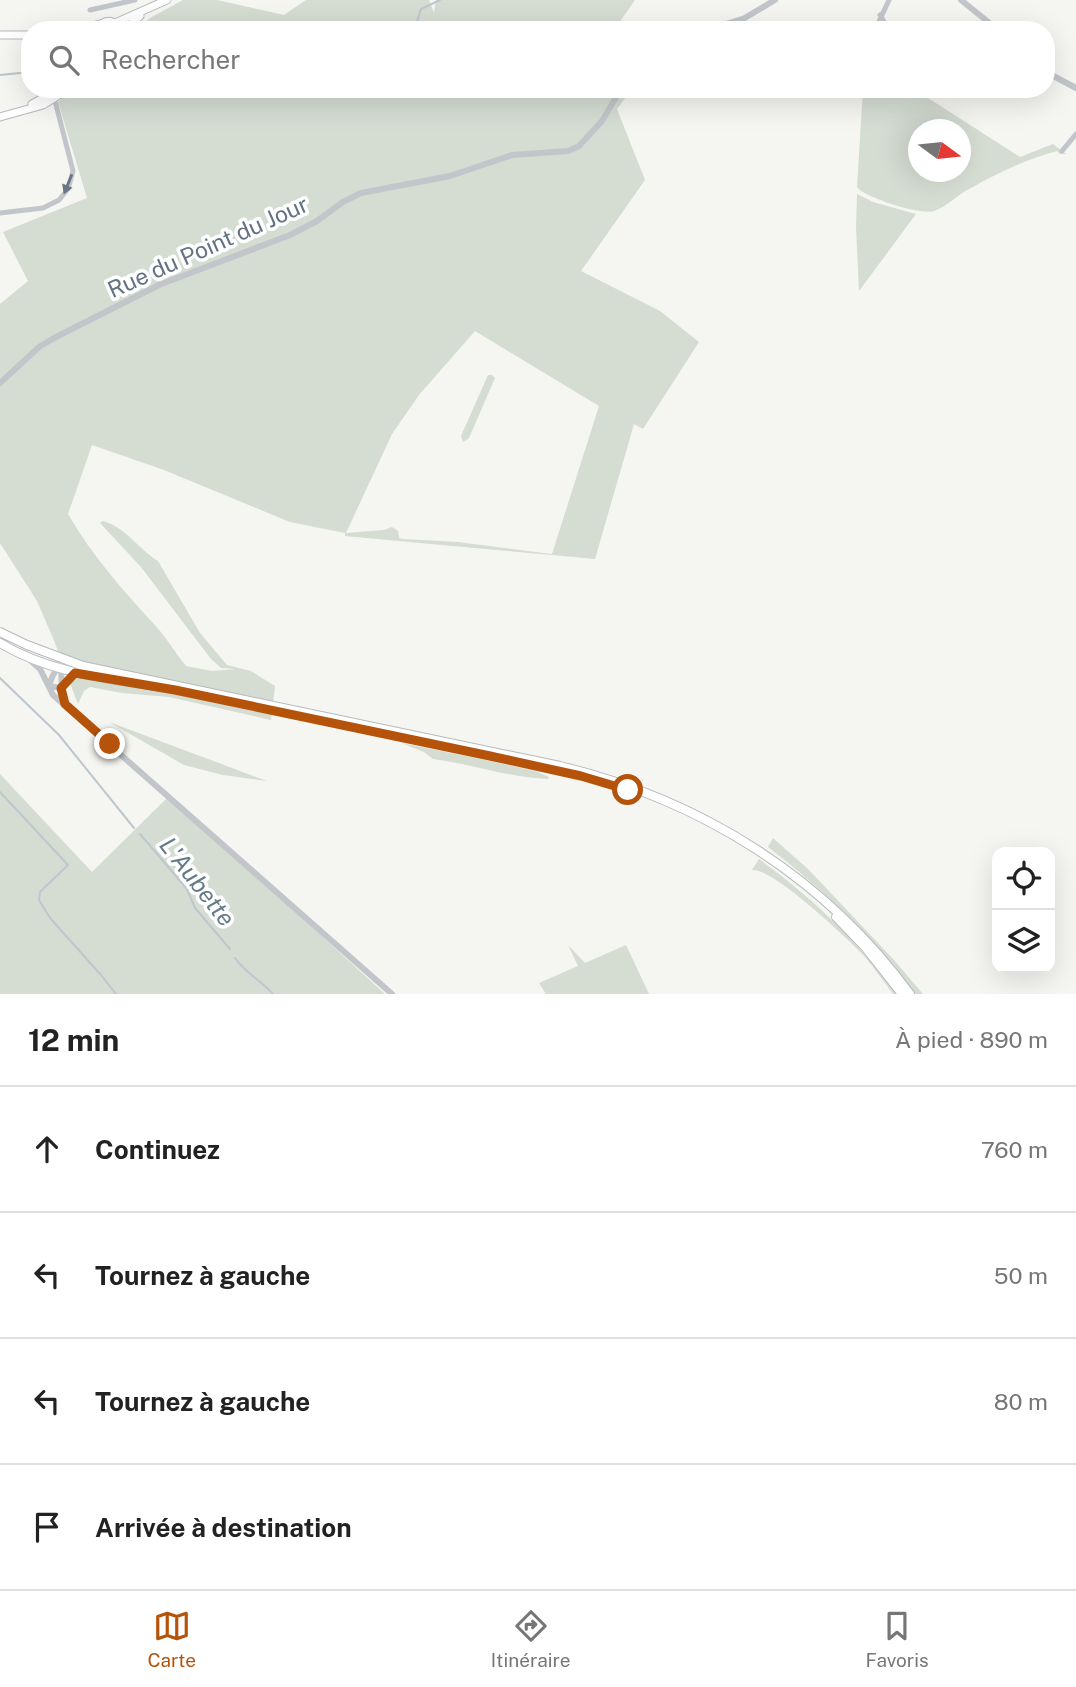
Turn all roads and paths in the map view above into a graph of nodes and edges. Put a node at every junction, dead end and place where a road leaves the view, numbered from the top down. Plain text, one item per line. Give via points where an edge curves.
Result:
1 (135, 0) edge
2 (775, 0) edge
3 (889, 0) edge
4 (961, 0) edge
5 (157, 3) edge
6 (90, 10) dead end
7 (880, 15) junction
8 (126, 21) edge
9 (136, 21) edge
10 (736, 21) edge
11 (878, 21) edge
12 (884, 21) edge
13 (987, 21) edge
14 (0, 35) edge
15 (21, 35) edge
16 (1055, 77) edge
17 (1076, 88) edge
18 (43, 98) edge
19 (53, 98) edge
20 (56, 98) edge
21 (616, 98) edge
22 (50, 102) junction
23 (19, 111) junction
24 (0, 117) edge
25 (1076, 134) edge
26 (1062, 151) dead end
27 (0, 212) edge
28 (0, 383) edge
29 (0, 632) edge
30 (0, 643) edge
31 (26, 657) junction
32 (59, 665) junction
33 (75, 673) junction
34 (49, 686) junction
35 (61, 688) junction
36 (65, 704) junction
37 (392, 994) edge
38 (902, 994) edge
39 (911, 994) edge

1 - 6 street
2 - 10 street
3 - 7 street
4 - 13 street
5 - 8 main road
5 - 9 main road
7 - 11 street
7 - 12 street
14 - 15 main road
16 - 17 street
18 - 23 main road
19 - 22 street
20 - 22 main road
21 - 28 street, Rue du Point du Jour via 579,146 512,155 450,176 361,193 290,235 159,285 54,338
22 - 23 main road
22 -> 27 street via 61,121 73,171 64,195 43,208
23 - 24 main road
25 - 26 street
29 - 32 main road
30 - 31 main road
31 - 32 main road
31 - 34 street via 39,667
32 - 33 main road
32 - 34 street
32 - 35 street
32 - 39 main road via 83,666 560,766 651,794 724,828 804,882 850,923
33 - 35 street
33 - 38 main road via 526,764 646,797 715,829 781,871 845,926
34 - 35 street
34 - 36 street
35 - 36 street
36 - 37 street

